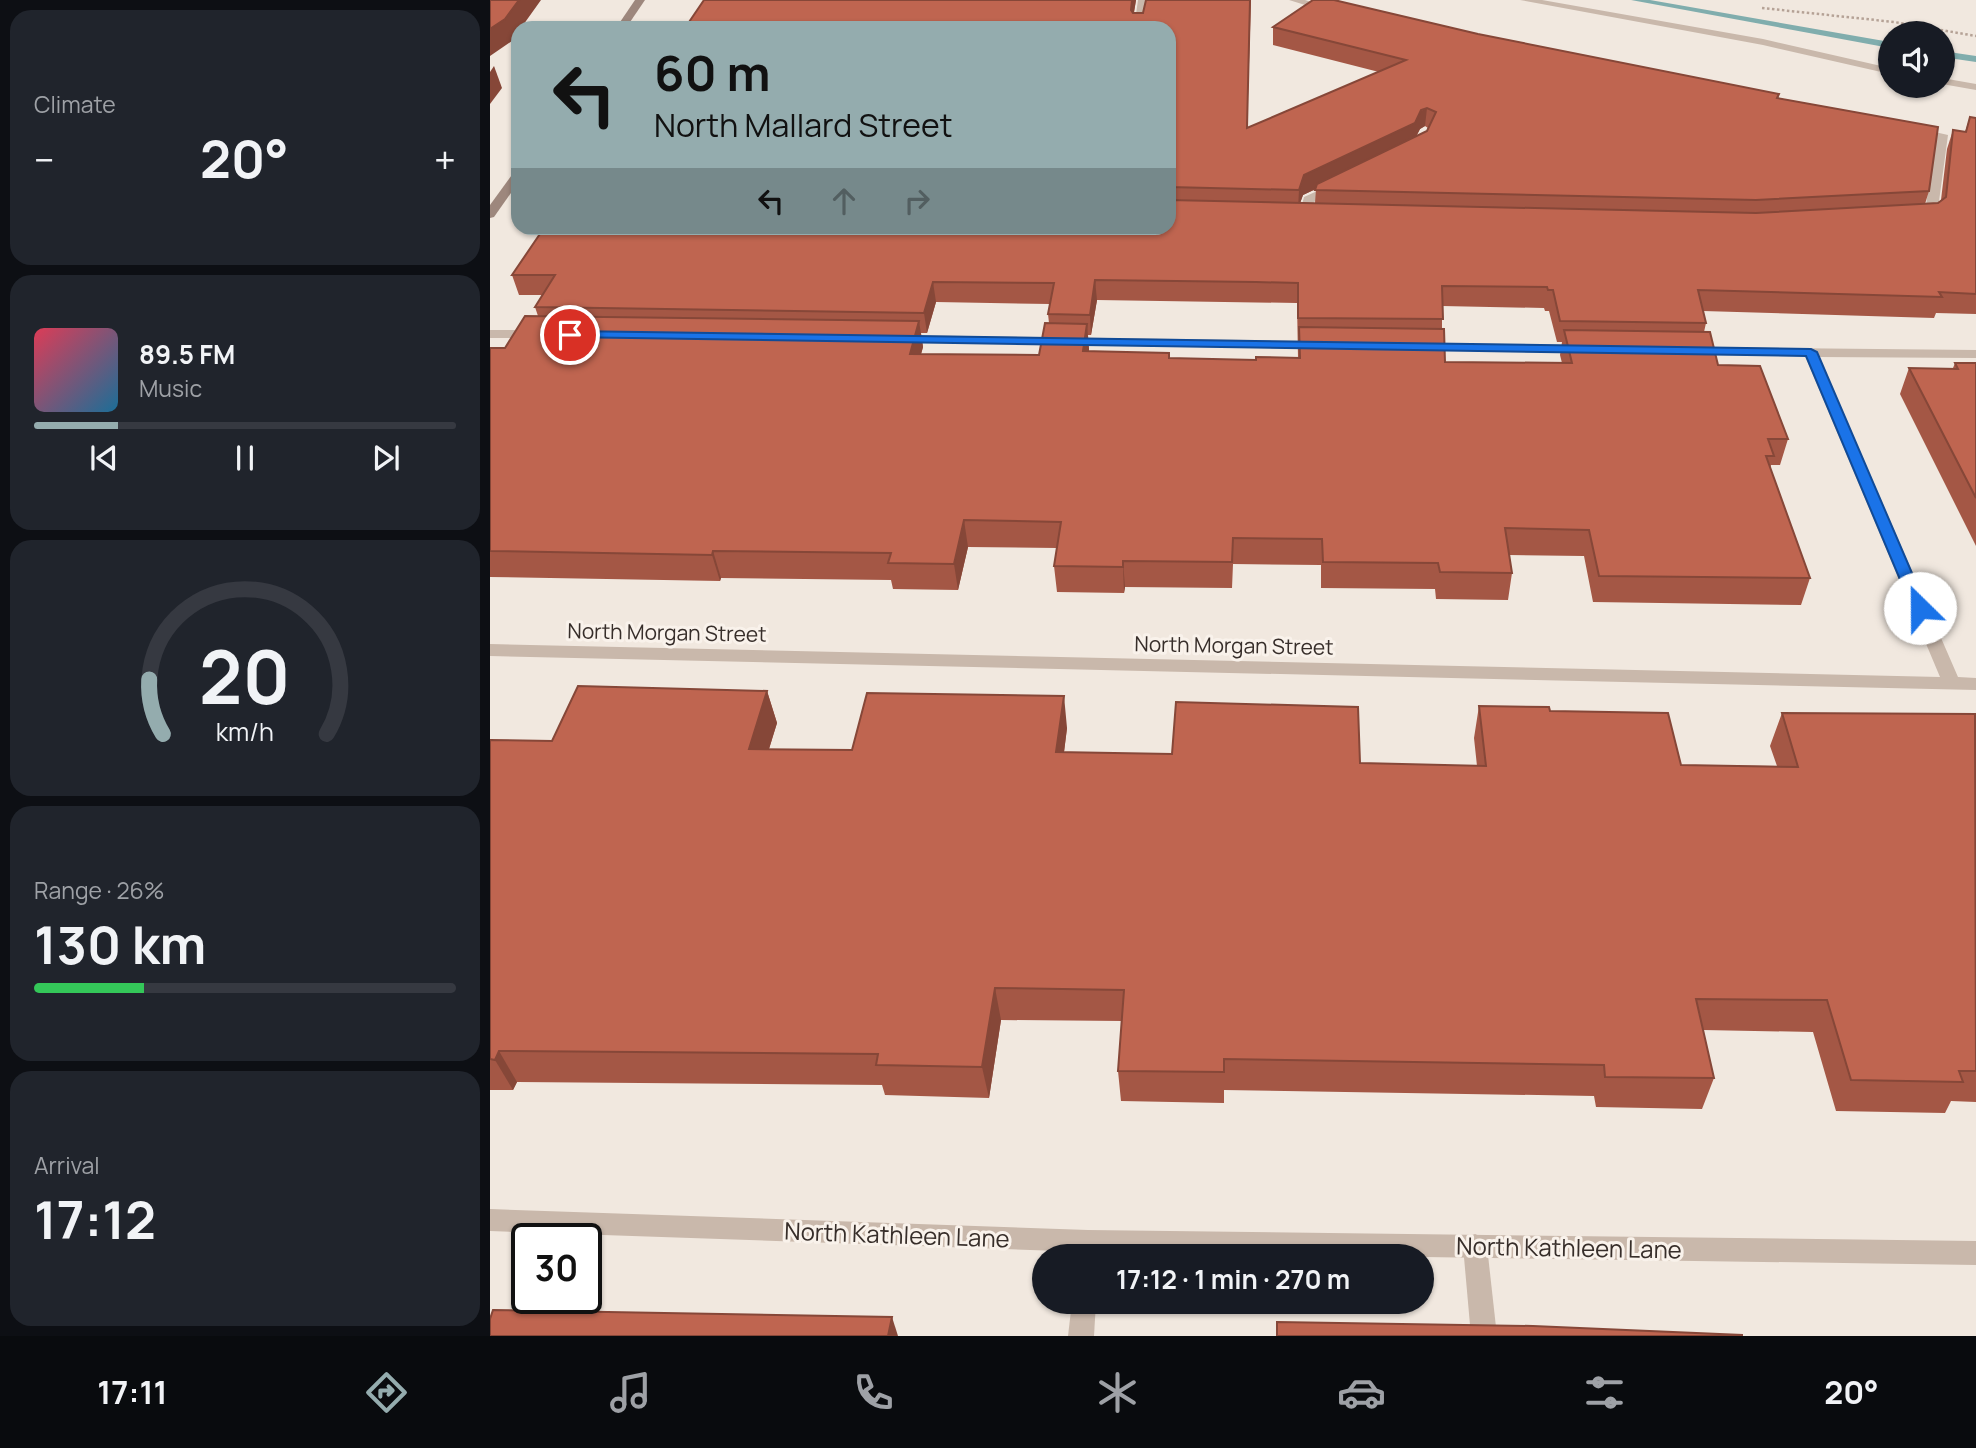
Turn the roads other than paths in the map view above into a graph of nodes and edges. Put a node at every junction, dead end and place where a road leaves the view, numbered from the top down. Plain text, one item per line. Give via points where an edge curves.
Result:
1 (640, 0) edge
2 (1143, 0) edge
3 (1294, 0) edge
4 (1525, 0) edge
5 (1342, 12) edge
6 (626, 21) edge
7 (1140, 21) edge
8 (1878, 68) edge
9 (1955, 83) edge
10 (1976, 87) edge
11 (1901, 127) edge
12 (1352, 179) edge
13 (511, 185) edge
14 (490, 214) edge
15 (1318, 216) edge
16 (1903, 218) edge
17 (490, 334) edge
18 (559, 335) edge
19 (876, 339) edge
20 (1336, 345) edge
21 (1405, 346) edge
22 (1600, 349) edge
23 (1680, 350) edge
24 (1811, 352) junction
25 (1976, 354) edge
26 (490, 650) edge
27 (1952, 684) junction
28 (1976, 684) edge
29 (490, 1220) edge
30 (1032, 1246) edge
31 (1434, 1246) edge
32 (1475, 1246) junction
33 (1976, 1253) edge
34 (1083, 1314) edge
35 (1082, 1336) edge
36 (1484, 1336) edge

1 - 6 street
2 - 7 street
3 - 5 street
4 - 8 street via 1763,42
9 - 10 street
11 - 16 street via 1942,135 1931,216
12 - 15 street via 1308,200 1298,216
13 - 14 street
17 - 18 street
19 - 20 street
21 - 22 street
23 - 24 street
24 - 25 street
24 - 27 street
26 - 27 street, North Morgan Street
27 - 28 street, North Morgan Street
29 - 30 street, North Kathleen Lane
31 - 32 street, North Kathleen Lane
32 - 33 street, North Kathleen Lane
32 - 36 street
34 - 35 street

